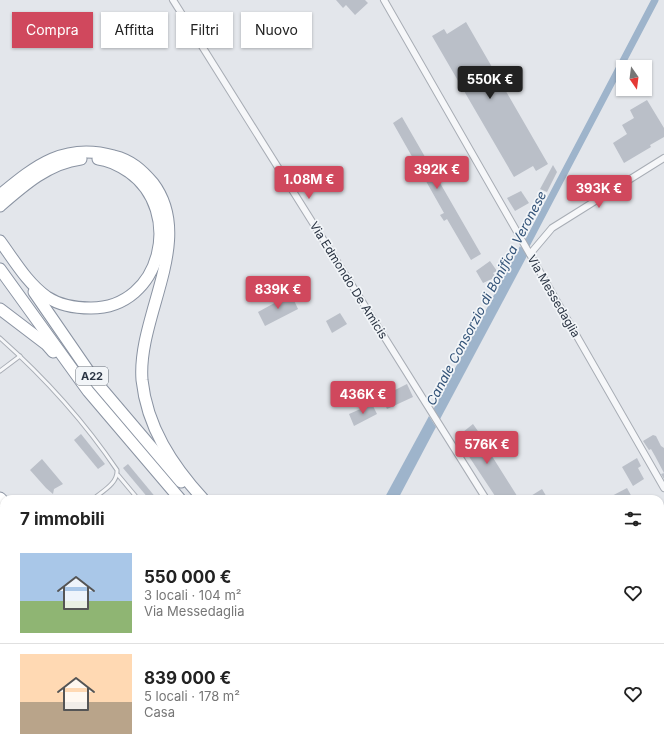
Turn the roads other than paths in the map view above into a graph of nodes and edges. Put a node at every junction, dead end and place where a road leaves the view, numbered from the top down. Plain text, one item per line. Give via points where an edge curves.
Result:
1 (173, 0) edge
2 (384, 0) edge
3 (664, 158) edge
4 (0, 195) edge
5 (0, 206) edge
6 (0, 242) edge
7 (530, 254) junction
8 (0, 269) edge
9 (0, 309) edge
10 (0, 338) edge
11 (20, 356) junction
12 (0, 371) edge
13 (88, 391) junction
14 (118, 475) junction
15 (664, 488) edge
16 (98, 495) edge
17 (135, 495) edge
18 (177, 495) edge
19 (192, 495) edge
20 (200, 495) edge
21 (483, 495) edge

1 - 21 street, Via Edmondo De Amicis
2 - 7 street, Via Messedaglia
3 - 7 street via 552,228
4 - 20 highway via 30,170 47,160 82,151 94,151 123,158 143,171 159,192 169,219 168,244 166,264 142,353 142,379 160,443
5 - 6 highway via 39,175 70,160 85,158 120,166 140,180 154,201 160,222 156,260 142,285 123,300 97,308 62,304 48,298 35,288
6 - 19 highway, A22 via 96,382
7 - 15 street, Via Messedaglia
8 - 13 highway, A22
9 - 13 highway via 46,344
10 - 11 lane
11 - 12 lane
11 - 14 lane via 63,399 117,470
13 - 18 highway, A22
14 - 16 lane
14 - 17 lane

